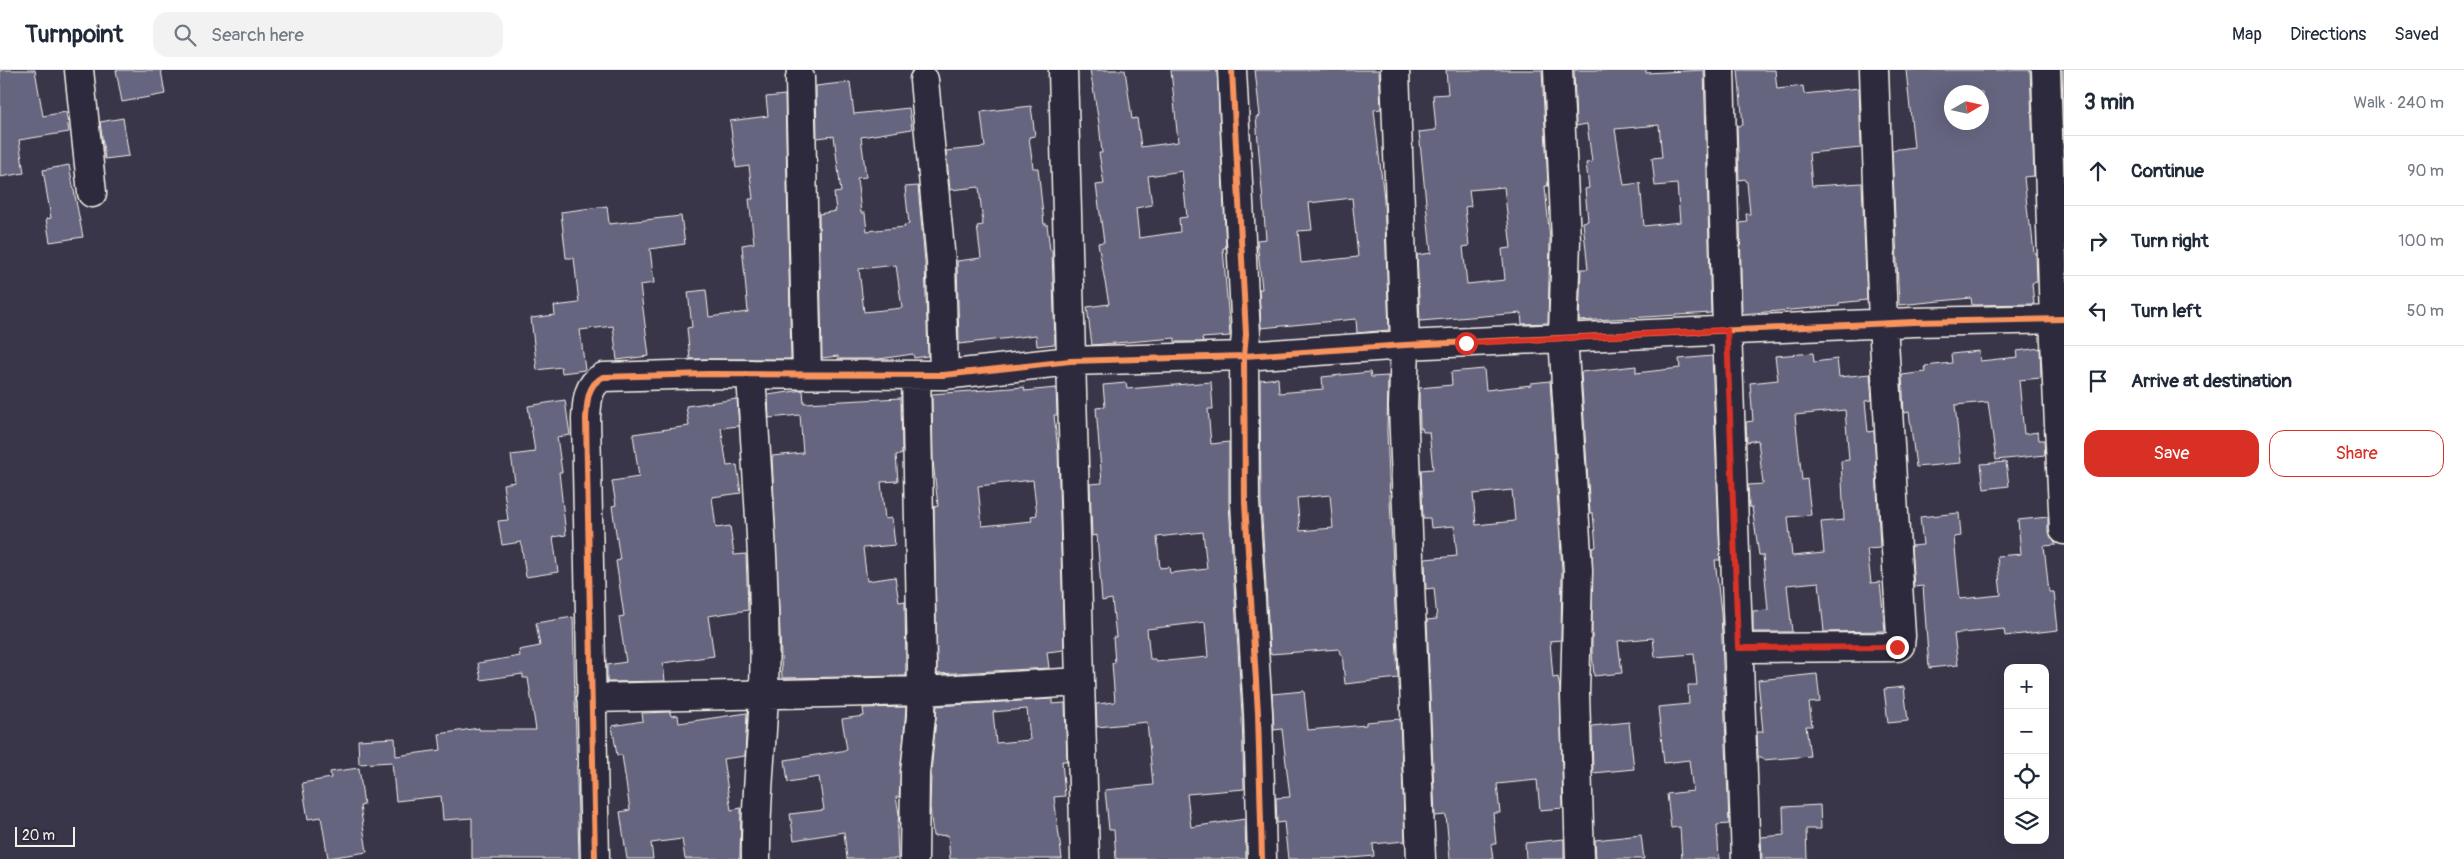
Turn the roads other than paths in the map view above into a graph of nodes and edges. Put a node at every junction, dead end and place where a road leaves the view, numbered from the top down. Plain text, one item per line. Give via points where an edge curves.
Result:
1 (79, 70) edge
2 (1063, 70) edge
3 (1232, 70) edge
4 (1395, 70) edge
5 (1558, 70) edge
6 (1720, 70) edge
7 (1874, 70) edge
8 (2046, 70) edge
9 (800, 78) dead end
10 (924, 80) dead end
11 (92, 194) dead end
12 (2059, 319) edge
13 (1883, 323) junction
14 (1727, 330) junction
15 (1563, 337) junction
16 (1405, 345) junction
17 (1244, 356) junction
18 (1070, 361) junction
19 (750, 374) junction
20 (807, 374) junction
21 (916, 375) junction
22 (944, 375) junction
23 (2064, 530) edge
24 (1738, 648) junction
25 (1080, 682) junction
26 (921, 691) junction
27 (764, 693) junction
28 (591, 698) junction
29 (595, 859) edge
30 (756, 859) edge
31 (914, 859) edge
32 (1085, 859) edge
33 (1262, 859) edge
34 (1421, 859) edge
35 (1580, 859) edge
36 (1746, 859) edge

1 - 11 street
2 - 18 street
3 - 17 street via 1246,334
4 - 16 street
5 - 15 street via 1566,240
6 - 14 street
7 - 13 street
8 - 12 street
9 - 20 street
10 - 22 street via 941,261
12 - 13 street
12 - 23 street
13 - 14 street
13 - 24 street via 1900,645
14 - 15 street
14 - 24 street
15 - 16 street
15 - 35 street via 1578,570 1575,694
16 - 17 street
16 - 34 street via 1403,406
17 - 18 street
17 - 33 street via 1245,503 1258,713
18 - 22 street
18 - 25 street
19 - 20 street
19 - 27 street via 761,528
19 - 28 street via 603,378 595,381 591,389 586,419
20 - 21 street
21 - 22 street
21 - 26 street
24 - 36 street
25 - 26 street
25 - 32 street
26 - 27 street
26 - 31 street via 915,772
27 - 28 street
27 - 30 street via 756,802
28 - 29 street

